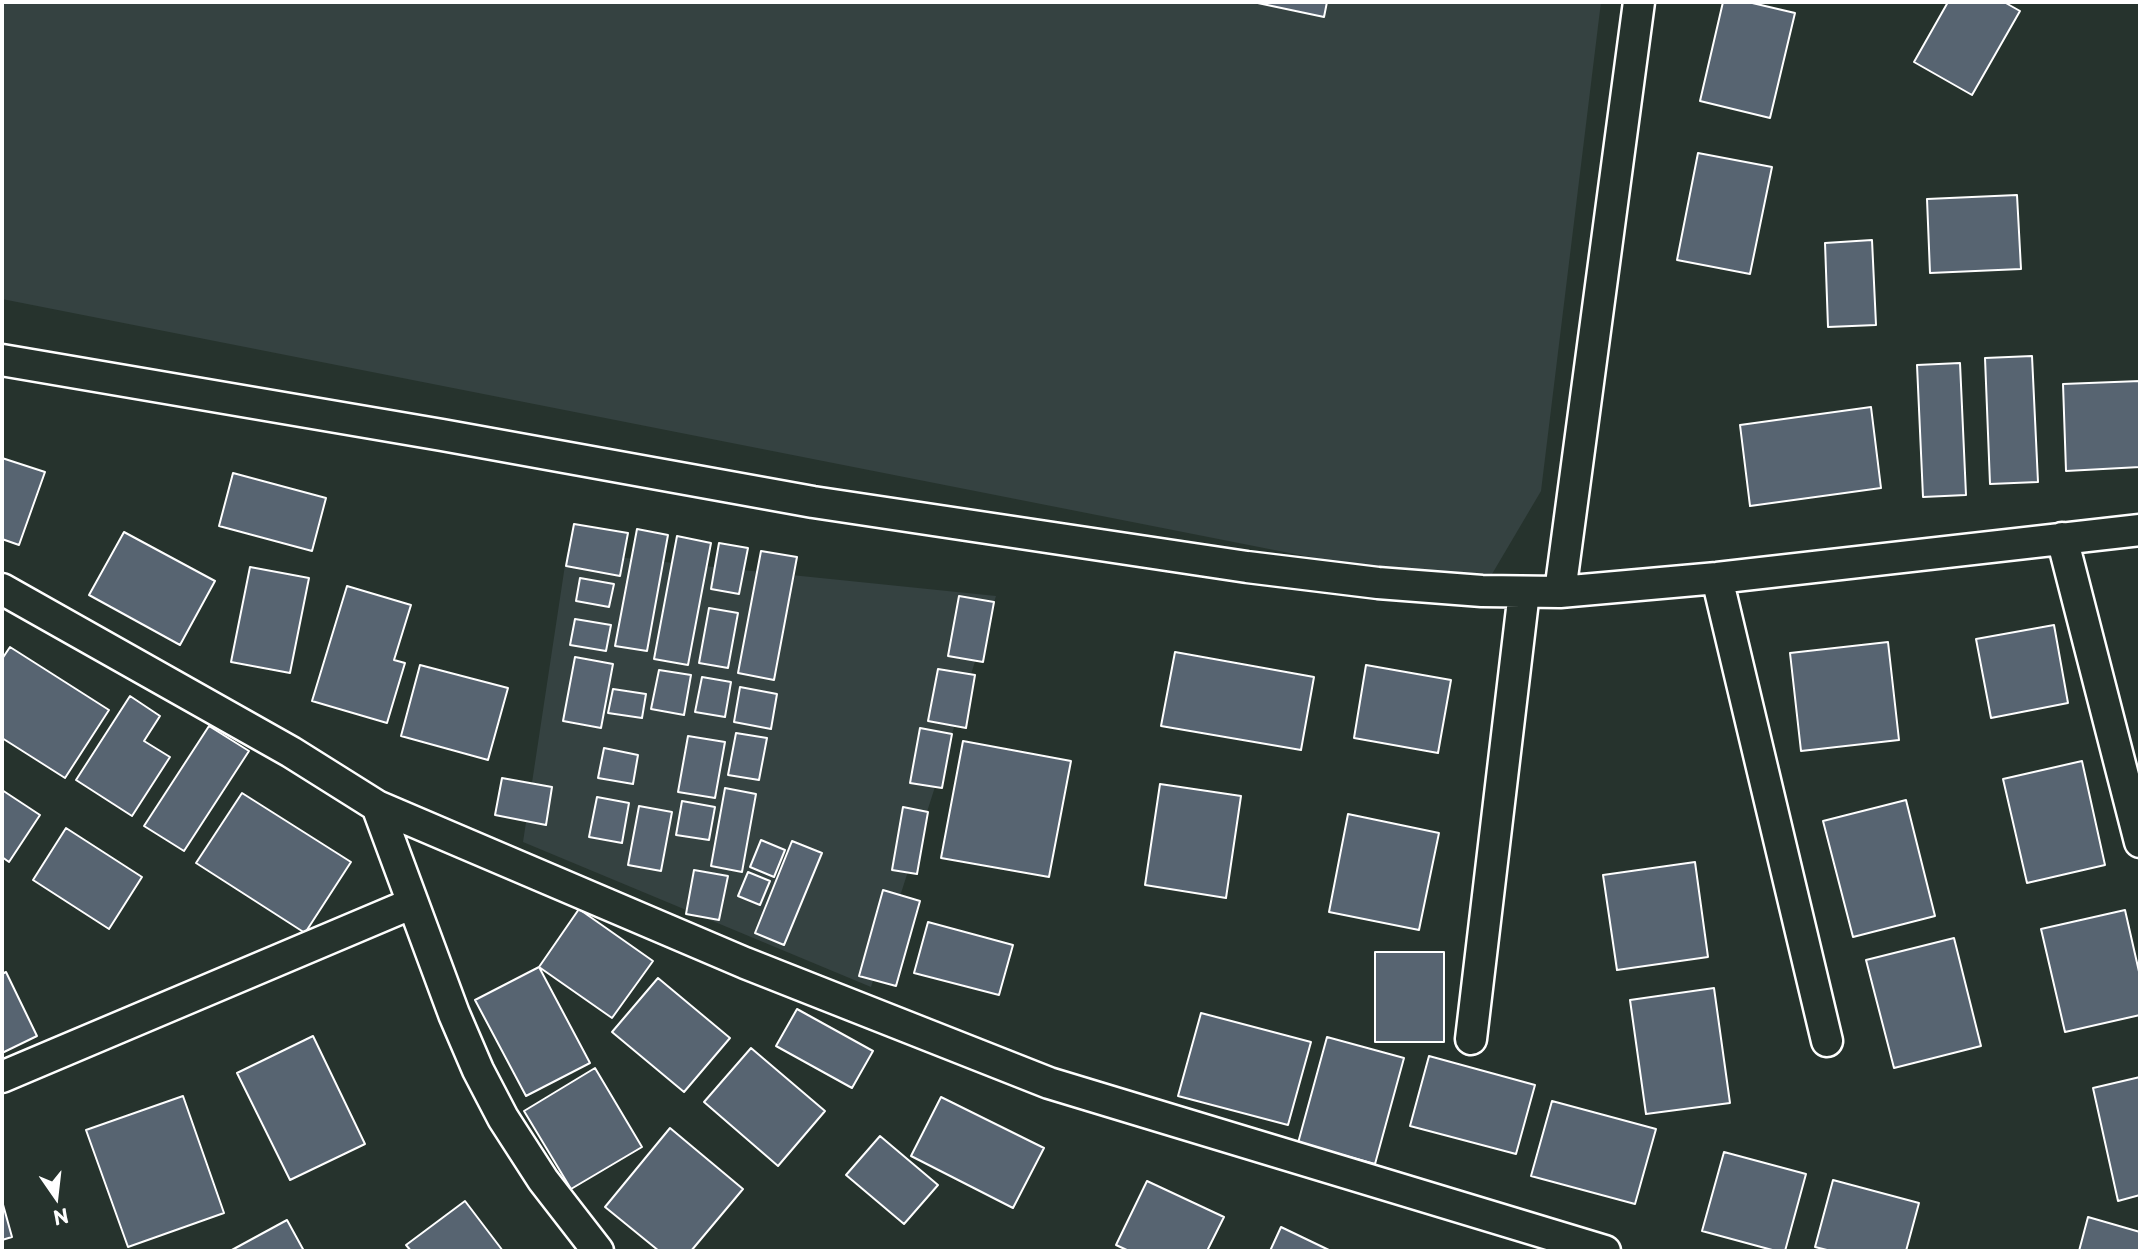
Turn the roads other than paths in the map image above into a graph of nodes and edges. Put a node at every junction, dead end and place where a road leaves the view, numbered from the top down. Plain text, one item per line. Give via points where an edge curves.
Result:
1 (1639, 2) edge
2 (2, 360) edge
3 (2140, 530) edge
4 (2062, 538) junction
5 (1717, 578) junction
6 (2, 589) edge
7 (1524, 592) junction
8 (1560, 592) junction
9 (377, 806) junction
10 (2140, 842) edge
11 (413, 903) junction
12 (1471, 1039) dead end
13 (1826, 1041) dead end
14 (2, 1077) edge
15 (598, 1251) edge
16 (1605, 1251) edge

1 - 8 street
2 - 7 street via 827,504 1313,575
3 - 4 street
4 - 5 street
4 - 10 street
5 - 8 street
5 - 13 street
6 - 9 street via 291,752
7 - 8 street
7 - 12 street
9 - 11 street
9 - 16 street via 745,963 1049,1083
11 - 14 street
11 - 15 street via 454,1014 503,1118

